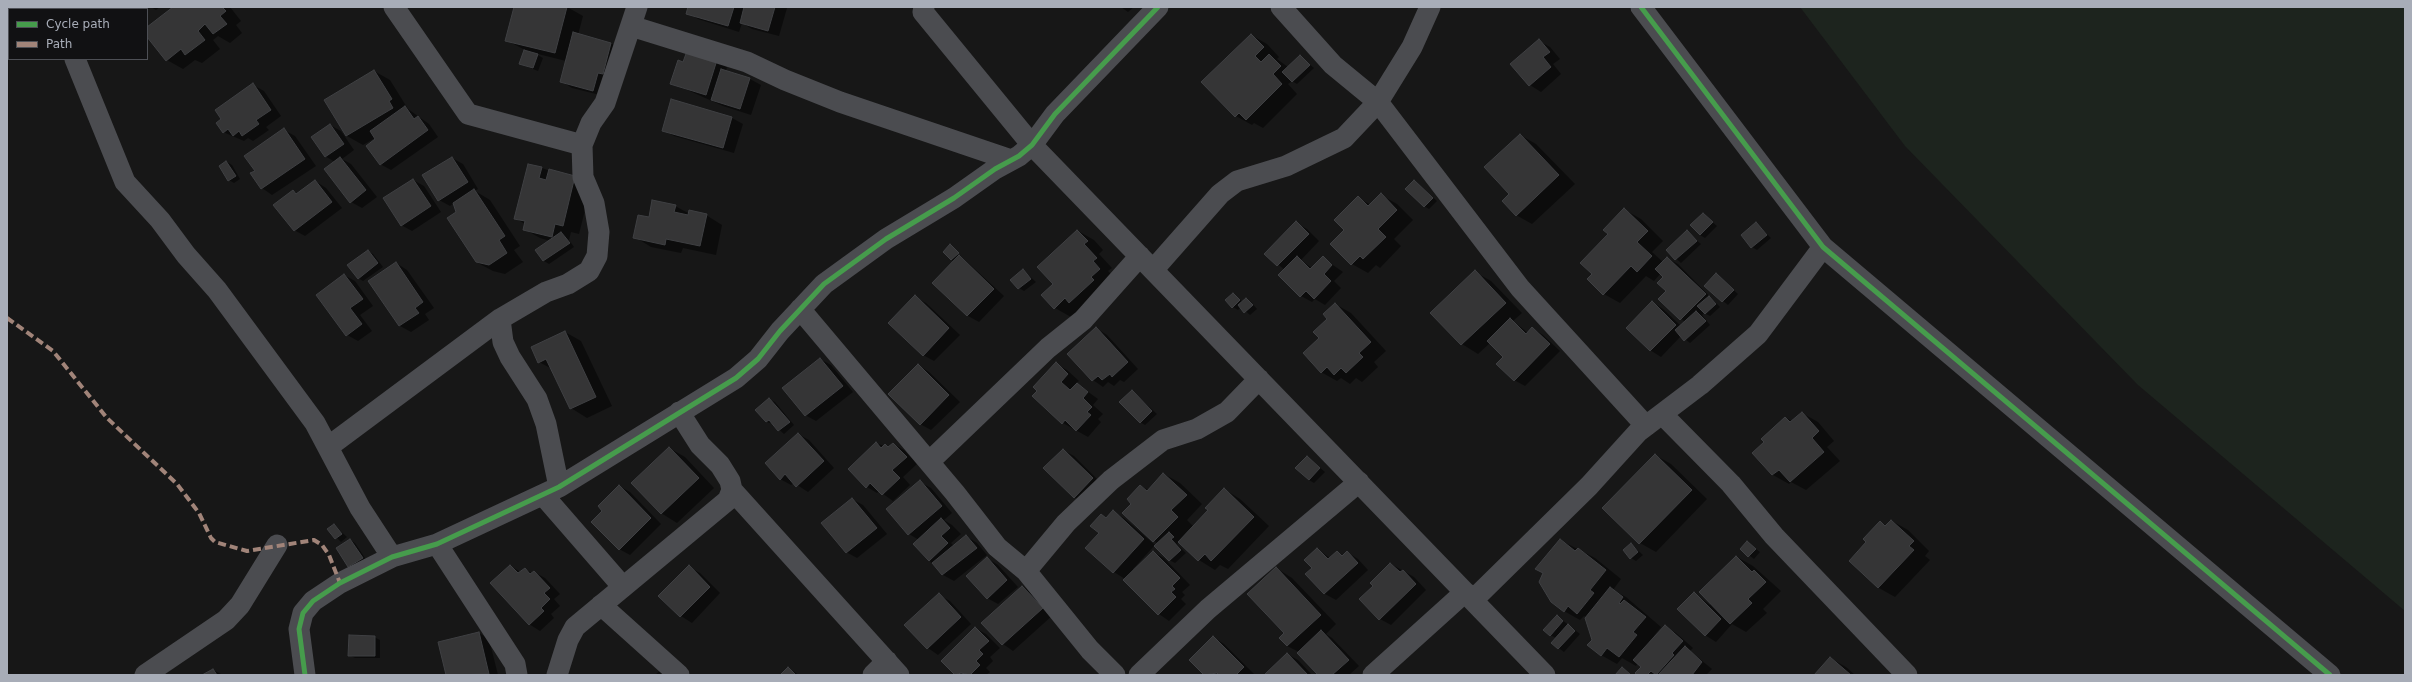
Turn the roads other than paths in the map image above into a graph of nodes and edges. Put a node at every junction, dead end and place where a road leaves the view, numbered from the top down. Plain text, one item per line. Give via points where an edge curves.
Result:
1 (394, 7) edge
2 (924, 7) edge
3 (1158, 7) edge
4 (1280, 7) edge
5 (1430, 7) edge
6 (1641, 7) edge
7 (634, 17) edge
8 (75, 60) edge
9 (1378, 102) junction
10 (1032, 145) junction
11 (582, 146) junction
12 (1011, 160) junction
13 (1823, 247) junction
14 (1146, 263) junction
15 (800, 309) junction
16 (500, 319) junction
17 (1259, 379) junction
18 (680, 412) junction
19 (1654, 420) junction
20 (328, 447) junction
21 (929, 462) junction
22 (1359, 482) junction
23 (732, 490) junction
24 (551, 491) junction
25 (437, 544) junction
26 (277, 545) dead end
27 (392, 557) junction
28 (1026, 571) junction
29 (623, 587) junction
30 (1469, 596) junction
31 (601, 605) junction
32 (886, 670) edge
33 (145, 675) edge
34 (305, 675) edge
35 (517, 675) edge
36 (557, 675) edge
37 (679, 675) edge
38 (1115, 675) edge
39 (1139, 675) edge
40 (1373, 675) edge
41 (1545, 675) edge
42 (1907, 675) edge
43 (2330, 675) edge

1 - 11 street via 468,114
2 - 10 street via 923,12
3 - 10 street via 1055,114
4 - 9 street via 1333,65
5 - 9 street via 1412,47
6 - 13 street
7 - 11 street via 605,103 591,123
7 - 12 street via 840,102
8 - 20 street via 125,182 160,220 217,290 315,423
9 - 14 street via 1344,138 1286,166 1237,181
9 - 19 street via 1520,288
10 - 12 street
10 - 14 street
11 - 16 street via 583,177 594,203 599,232 597,256 588,270 568,284 546,292
12 - 15 street via 880,243 824,284
13 - 19 street via 1758,334 1700,385
13 - 43 street
14 - 17 street
14 - 21 street via 1048,348
15 - 18 street via 758,359 736,378
15 - 21 street
16 - 20 street
16 - 24 street via 503,342 537,399 546,424
17 - 22 street
17 - 28 street via 1227,412 1197,429 1163,440 1110,480 1066,523
18 - 23 street via 700,445 720,465 730,481
18 - 24 street
19 - 30 street
19 - 42 street via 1731,484 1774,536
20 - 27 street via 360,508
21 - 28 street via 997,547
22 - 30 street
22 - 39 street via 1208,609
23 - 29 street via 728,500 713,514
23 - 32 street
24 - 25 street
24 - 29 street
25 - 27 street
25 - 35 street via 515,664
26 - 33 street via 240,605 226,620
27 - 34 street via 340,583 313,601 303,613 299,629
28 - 38 street via 1090,650
29 - 31 street
30 - 40 street
30 - 41 street
31 - 36 street via 575,627
31 - 37 street

